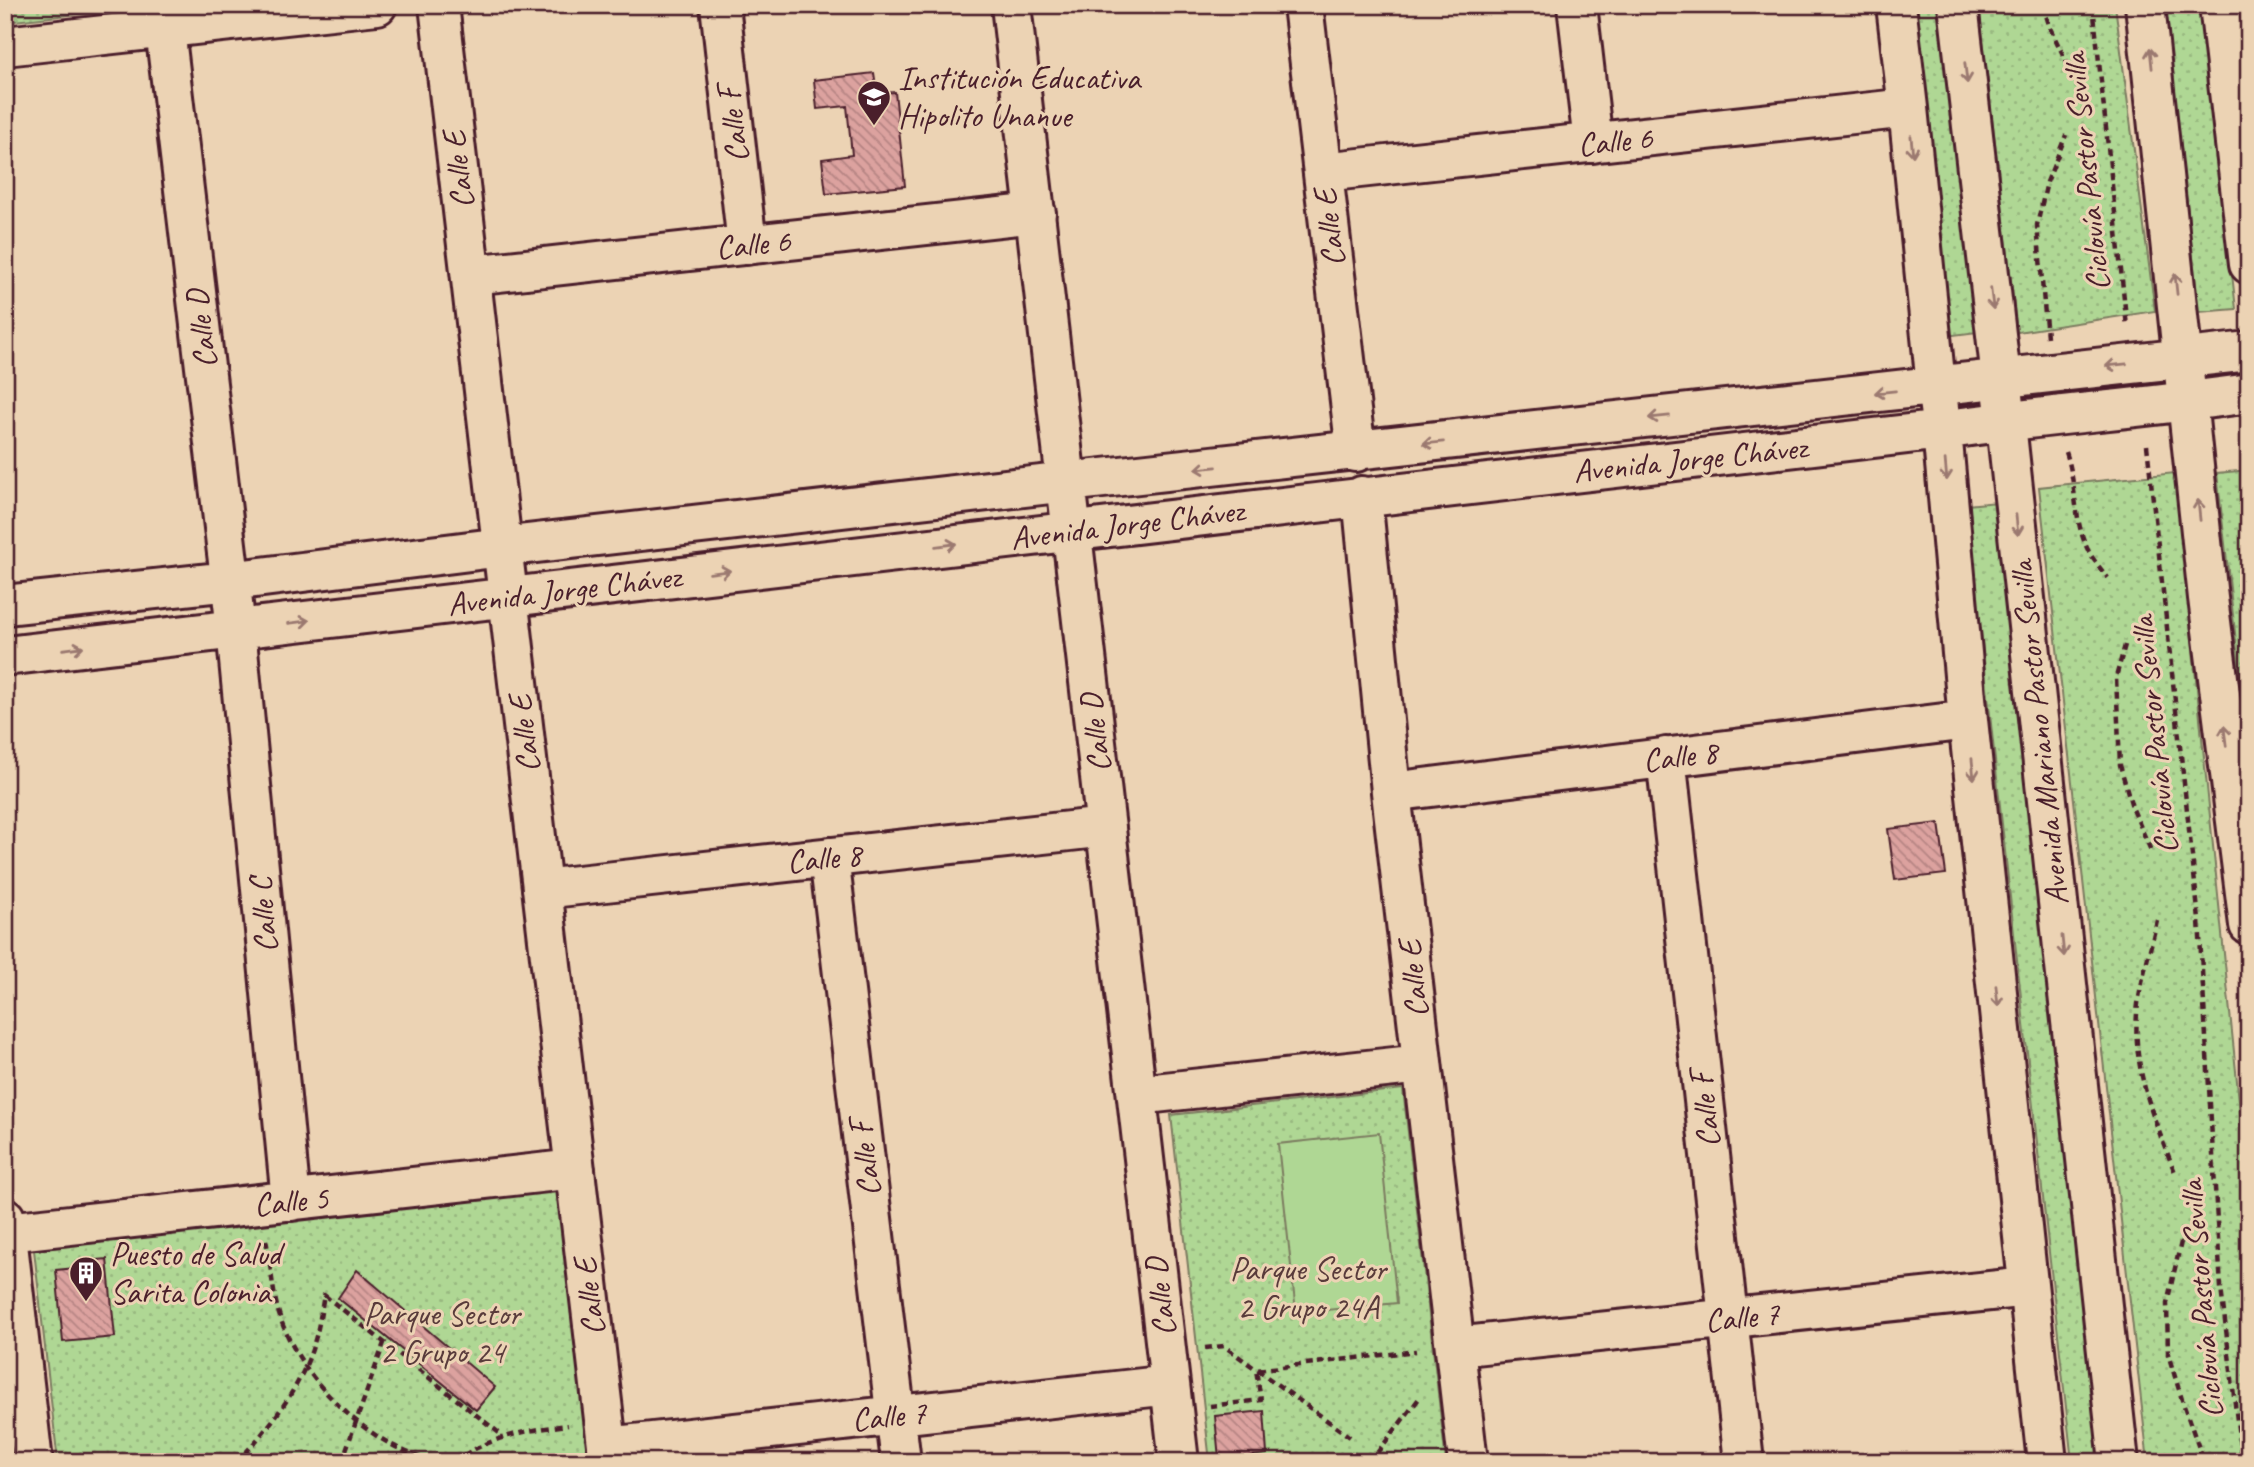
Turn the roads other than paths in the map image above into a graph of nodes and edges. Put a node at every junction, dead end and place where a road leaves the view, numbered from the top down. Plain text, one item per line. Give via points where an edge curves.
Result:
1 (377, 5) edge
2 (439, 5) edge
3 (720, 5) edge
4 (1011, 5) edge
5 (1303, 5) edge
6 (1577, 5) edge
7 (1896, 5) edge
8 (1958, 5) edge
9 (2145, 5) edge
10 (2219, 5) edge
11 (165, 29) junction
12 (5, 46) edge
13 (1908, 108) junction
14 (1593, 143) junction
15 (1323, 172) junction
16 (1036, 213) junction
17 (747, 245) junction
18 (2249, 264) edge
19 (471, 275) junction
20 (2249, 351) edge
21 (2184, 358) junction
22 (2001, 378) junction
23 (1936, 386) junction
24 (2249, 393) edge
25 (2188, 402) junction
26 (2005, 421) junction
27 (1942, 430) junction
28 (1356, 452) junction
29 (1067, 482) junction
30 (1362, 496) junction
31 (1072, 531) junction
32 (502, 547) junction
33 (230, 581) junction
34 (508, 597) junction
35 (5, 605) edge
36 (236, 629) junction
37 (5, 656) edge
38 (1968, 720) junction
39 (1666, 757) junction
40 (1391, 792) junction
41 (1106, 827) junction
42 (828, 857) junction
43 (542, 889) junction
44 (2249, 925) edge
45 (1422, 1064) junction
46 (1137, 1095) junction
47 (575, 1169) junction
48 (275, 1203) junction
49 (6, 1225) edge
50 (2028, 1287) junction
51 (1728, 1318) junction
52 (1455, 1347) junction
53 (1171, 1385) junction
54 (896, 1415) junction
55 (607, 1444) edge
56 (33, 1462) edge
57 (901, 1462) edge
58 (1179, 1462) edge
59 (1468, 1462) edge
60 (1744, 1462) edge
61 (2046, 1462) edge
62 (2119, 1462) edge

1 - 11 street
2 - 19 street, Calle E
3 - 17 street, Calle F
4 - 16 street, Calle D
5 - 15 street, Calle E
6 - 14 street
7 - 13 street, Avenida Mariano Pastor Sevilla
8 -> 22 street, Avenida Mariano Pastor Sevilla
21 -> 9 street
10 - 18 street
11 - 12 street
11 - 33 street, Calle D
13 - 14 street, Calle 6
13 -> 23 street, Avenida Mariano Pastor Sevilla
14 - 15 street, Calle 6
15 - 28 street, Calle E
16 - 17 street, Calle 6
16 - 29 street, Calle D
17 - 19 street, Calle 6
19 - 32 street, Calle E
20 - 21 street, Avenida Jorge Chávez
21 -> 22 street, Avenida Jorge Chávez
21 - 25 street
22 - 23 street, Avenida Jorge Chávez
22 - 26 street, Avenida Mariano Pastor Sevilla
23 - 27 street, Avenida Mariano Pastor Sevilla
23 -> 28 street, Avenida Jorge Chávez
24 - 25 street, Avenida Jorge Chávez
25 - 26 street, Avenida Jorge Chávez
44 -> 25 street
26 - 27 street, Avenida Jorge Chávez
26 -> 62 street, Avenida Mariano Pastor Sevilla
27 - 30 street, Avenida Jorge Chávez
27 -> 38 street, Avenida Mariano Pastor Sevilla
28 -> 29 street, Avenida Jorge Chávez
29 - 31 street, Calle D
29 - 32 street, Avenida Jorge Chávez
30 - 31 street, Avenida Jorge Chávez
30 - 40 street, Calle E
34 -> 31 street, Avenida Jorge Chávez
31 - 41 street, Calle D
32 - 33 street, Avenida Jorge Chávez
32 - 34 street, Calle E
33 - 35 street, Avenida Jorge Chávez
33 - 36 street, Calle D
36 -> 34 street, Avenida Jorge Chávez
34 - 43 street, Calle E
37 -> 36 street, Avenida Jorge Chávez
36 - 48 street, Calle C
38 - 39 street, Calle 8
38 -> 50 street, Avenida Mariano Pastor Sevilla
39 - 40 street, Calle 8
39 - 51 street, Calle F
40 - 45 street, Calle E
41 - 42 street, Calle 8
41 - 46 street, Calle D
42 - 43 street, Calle 8
42 - 54 street, Calle F
43 - 47 street, Calle E
45 - 46 street
45 - 52 street, Calle E
46 - 53 street, Calle D
47 - 48 street, Calle 5
47 - 55 street, Calle E
48 - 49 street, Calle 5
49 - 56 street
50 - 51 street, Calle 7
50 - 61 street, Avenida Mariano Pastor Sevilla
51 - 52 street, Calle 7
51 - 60 street, Calle F
52 - 59 street, Calle E
53 - 54 street, Calle 7
53 - 58 street, Calle D
54 - 55 street, Calle 7
54 - 57 street, Calle F

